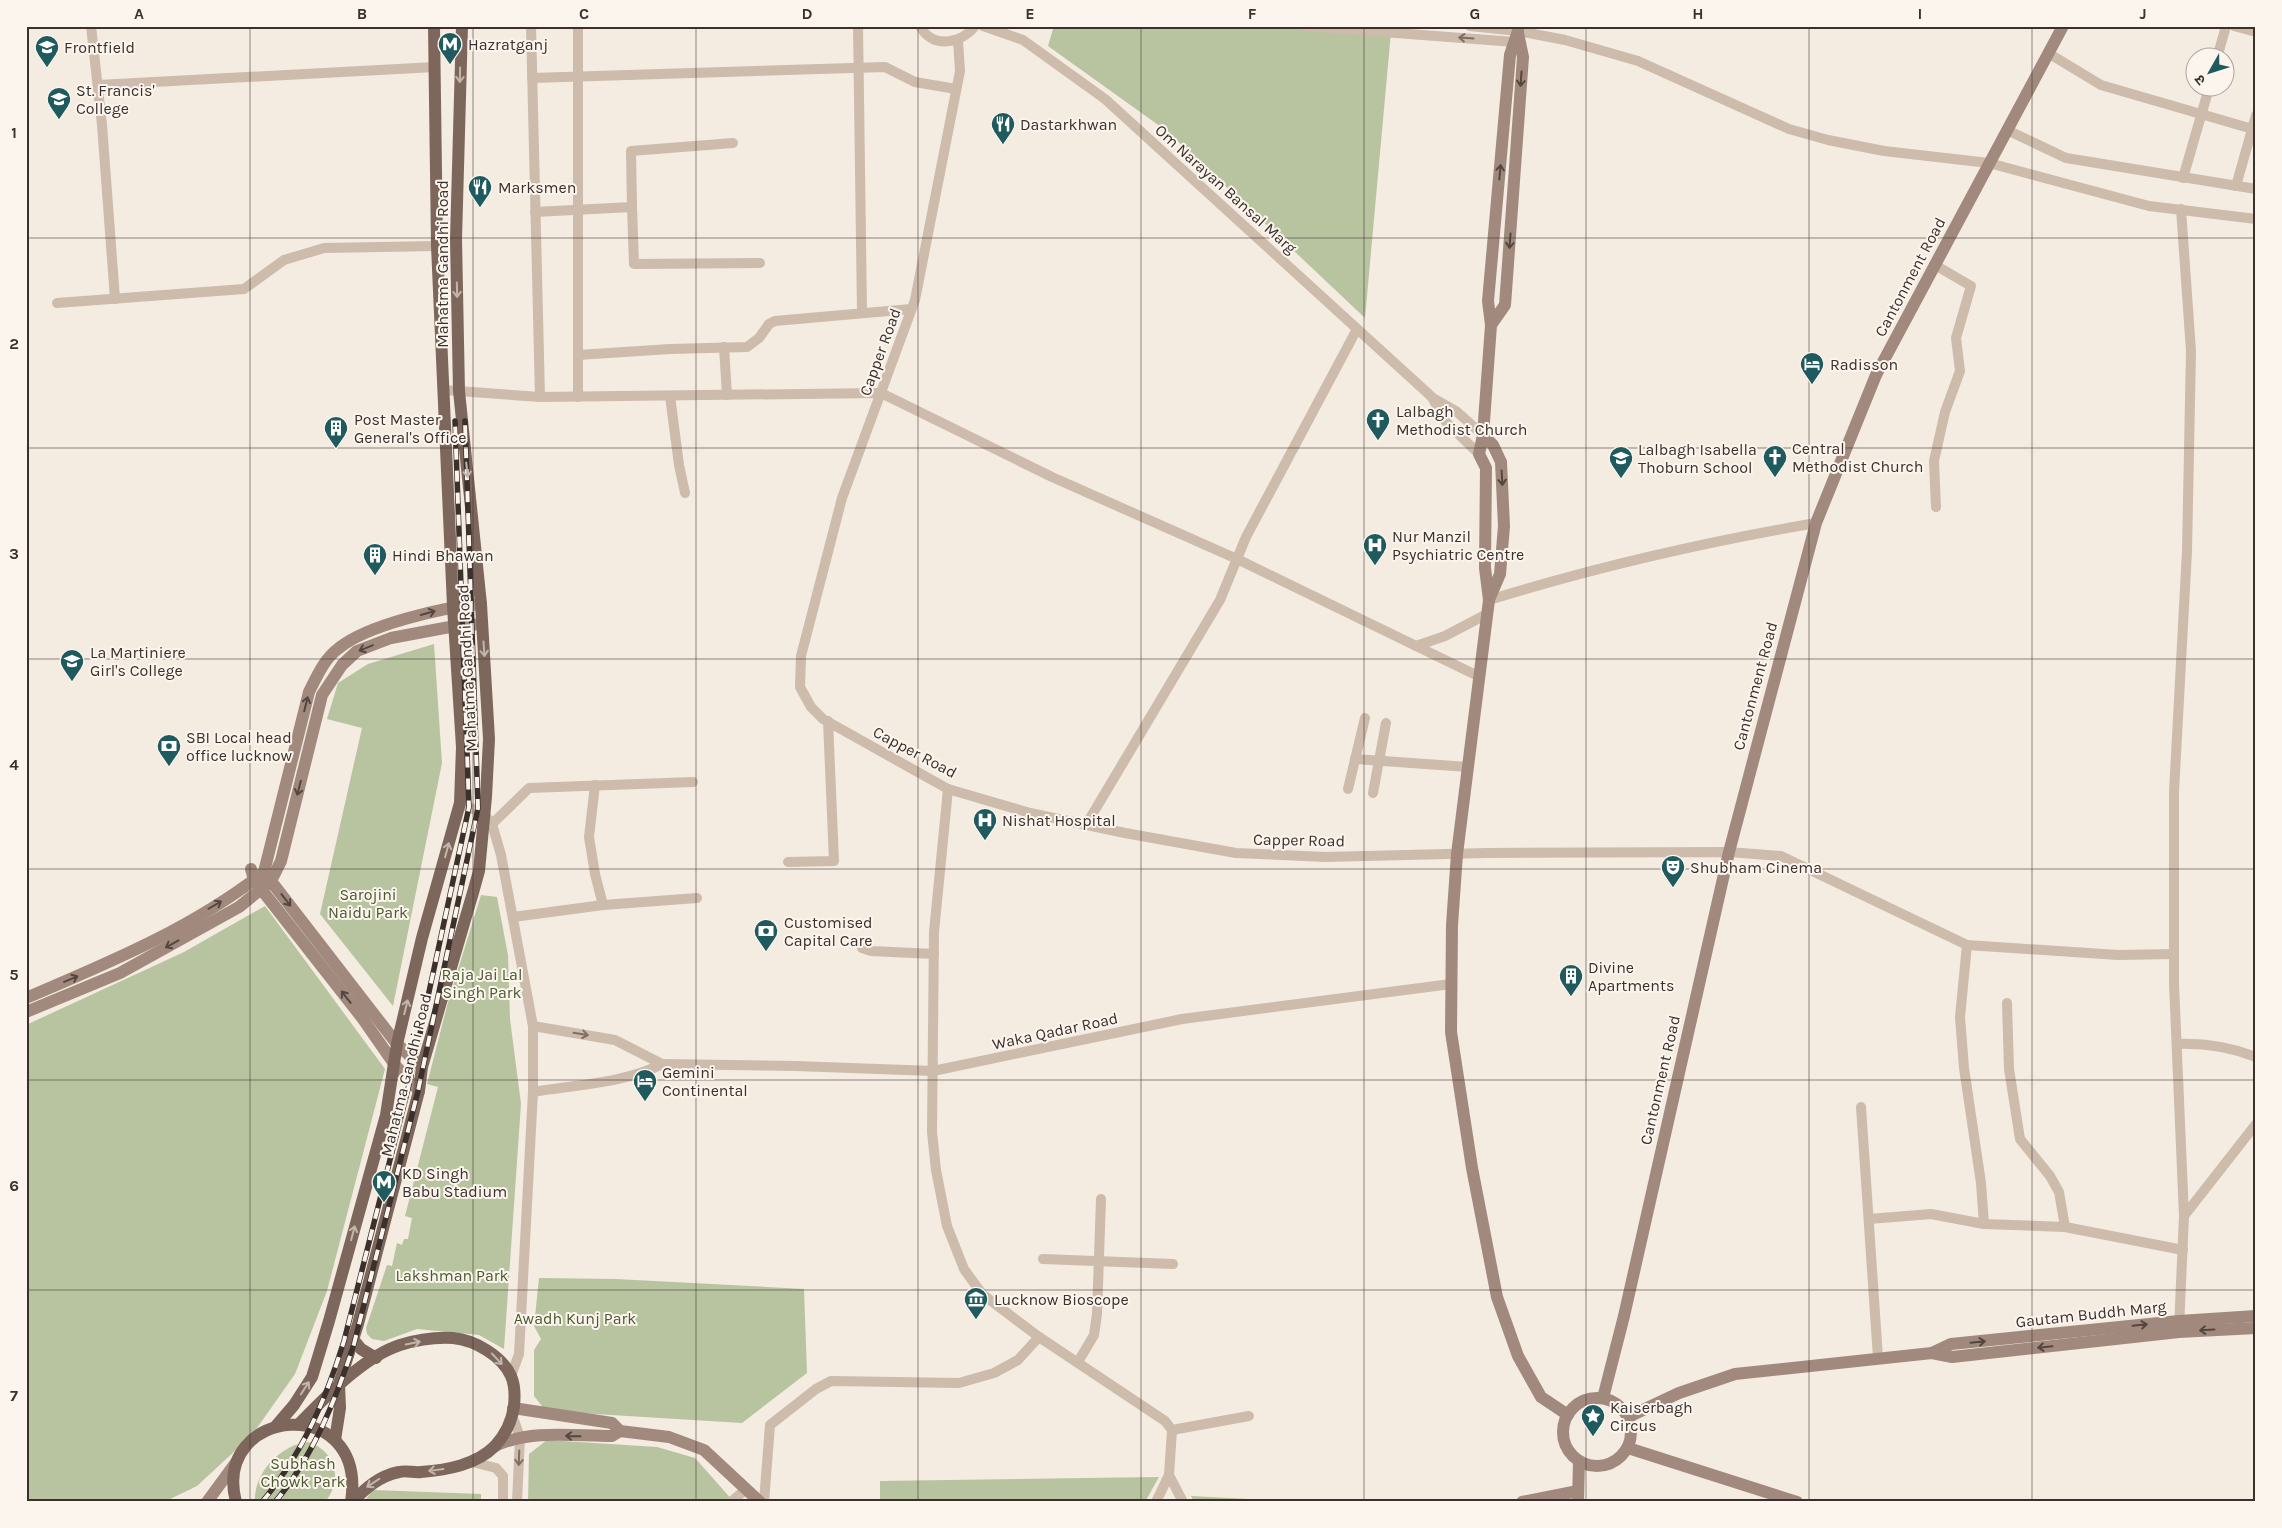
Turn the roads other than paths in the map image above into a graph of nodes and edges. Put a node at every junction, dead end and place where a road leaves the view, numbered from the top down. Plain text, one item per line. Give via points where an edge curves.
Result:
1 (91, 26) edge
2 (434, 26) edge
3 (462, 26) edge
4 (531, 26) edge
5 (578, 26) edge
6 (858, 26) edge
7 (920, 26) edge
8 (975, 26) edge
9 (983, 26) edge
10 (1303, 26) edge
11 (1470, 26) edge
12 (2063, 26) edge
13 (2226, 26) edge
14 (2234, 26) edge
15 (1394, 30) edge
16 (2256, 32) edge
17 (1517, 33) edge
18 (958, 41) junction
19 (2220, 48) edge
20 (2048, 53) junction
21 (435, 67) junction
22 (858, 68) junction
23 (579, 77) junction
24 (532, 78) junction
25 (98, 85) junction
26 (956, 89) junction
27 (2205, 98) edge
28 (2201, 115) junction
29 (2256, 115) edge
30 (2007, 130) junction
31 (2254, 130) edge
32 (733, 143) dead end
33 (1989, 163) junction
34 (2183, 178) junction
35 (2236, 186) junction
36 (2256, 189) edge
37 (632, 207) junction
38 (2181, 209) junction
39 (579, 210) junction
40 (535, 212) junction
41 (2256, 219) edge
42 (437, 246) junction
43 (760, 263) dead end
44 (1935, 265) junction
45 (115, 299) junction
46 (57, 303) dead end
47 (911, 309) junction
48 (862, 312) junction
49 (1357, 329) junction
50 (724, 347) junction
51 (578, 355) junction
52 (444, 390) junction
53 (459, 391) junction
54 (881, 393) junction
55 (727, 395) junction
56 (670, 396) junction
57 (540, 397) junction
58 (578, 397) junction
59 (1433, 398) junction
60 (1483, 435) junction
61 (1479, 454) junction
62 (685, 493) dead end
63 (1936, 507) dead end
64 (1816, 523) junction
65 (1237, 559) junction
66 (1489, 600) junction
67 (481, 604) junction
68 (453, 606) junction
69 (1487, 614) junction
70 (482, 624) junction
71 (455, 626) junction
72 (1416, 646) junction
73 (1480, 677) junction
74 (1365, 718) dead end
75 (828, 721) junction
76 (1386, 723) dead end
77 (1355, 759) junction
78 (1378, 761) junction
79 (1468, 767) junction
80 (693, 782) dead end
81 (595, 786) junction
82 (948, 788) junction
83 (1348, 789) dead end
84 (1373, 793) dead end
85 (460, 803) junction
86 (488, 819) junction
87 (1086, 825) junction
88 (1729, 852) junction
89 (1457, 854) junction
90 (788, 862) dead end
91 (263, 881) junction
92 (697, 898) dead end
93 (603, 905) junction
94 (513, 917) junction
95 (1968, 945) junction
96 (862, 948) dead end
97 (934, 954) junction
98 (2174, 954) junction
99 (1451, 984) junction
100 (26, 998) edge
101 (2007, 1003) dead end
102 (26, 1012) edge
103 (533, 1026) junction
104 (397, 1044) junction
105 (2177, 1044) junction
106 (2256, 1057) edge
107 (662, 1064) junction
108 (395, 1065) junction
109 (422, 1068) junction
110 (933, 1071) junction
111 (419, 1090) junction
112 (533, 1092) junction
113 (1861, 1107) dead end
114 (2256, 1124) edge
115 (1101, 1199) dead end
116 (2184, 1216) junction
117 (1869, 1219) junction
118 (1984, 1224) junction
119 (2065, 1227) junction
120 (2183, 1250) junction
121 (1043, 1259) dead end
122 (1099, 1261) junction
123 (1173, 1264) dead end
124 (2256, 1316) edge
125 (2179, 1326) junction
126 (2256, 1328) edge
127 (1039, 1337) junction
128 (353, 1340) junction
129 (376, 1358) junction
130 (1878, 1358) junction
131 (1078, 1362) junction
132 (511, 1376) junction
133 (339, 1384) junction
134 (1603, 1398) junction
135 (513, 1411) junction
136 (1568, 1415) junction
137 (1249, 1416) dead end
138 (1628, 1417) junction
139 (299, 1424) junction
140 (276, 1426) junction
141 (1172, 1430) junction
142 (620, 1431) junction
143 (520, 1437) junction
144 (335, 1440) junction
145 (495, 1446) junction
146 (1628, 1448) junction
147 (237, 1461) junction
148 (1579, 1461) junction
149 (472, 1462) junction
150 (1170, 1475) junction
151 (746, 1488) junction
152 (1578, 1496) edge
153 (207, 1502) edge
154 (236, 1502) edge
155 (352, 1502) edge
156 (503, 1502) edge
157 (517, 1502) edge
158 (731, 1502) edge
159 (760, 1502) edge
160 (764, 1502) edge
161 (1156, 1502) edge
162 (1183, 1502) edge
163 (1522, 1502) edge
164 (1797, 1502) edge

1 - 25 street
2 - 21 main road, Mahatma Gandhi Road
3 -> 53 main road, Mahatma Gandhi Road via 456,239
4 - 24 street
5 - 23 street
6 - 22 street
7 - 18 street via 932,39
8 - 18 street
9 - 49 street, Om Narayan Bansal Marg via 1023,40 1105,99
10 - 15 street
11 - 17 street
12 - 20 street, Cantonment Road
13 - 19 street
14 - 16 street
17 -> 15 street
17 - 33 street via 1564,40 1638,61 1789,129 1820,138 1884,151
17 - 60 street via 1523,57 1505,305 1491,325
18 - 26 street, Capper Road via 960,71
20 - 28 street via 2101,86
20 - 30 street, Cantonment Road
21 - 25 street
21 - 42 main road, Mahatma Gandhi Road
22 - 23 street
22 - 26 street via 885,67 915,82
22 - 48 street
23 - 24 street
23 - 39 street
24 - 40 street
25 - 45 street
26 - 47 street, Capper Road
27 - 28 street
28 - 31 street
28 - 34 street
29 - 31 street
30 - 33 street, Cantonment Road
30 - 34 street via 2066,158
31 - 35 street
32 - 37 street via 630,151
33 - 38 street via 2149,206
33 - 44 street, Cantonment Road
34 - 35 street
35 - 36 street
37 - 39 street
37 - 43 street via 634,264
38 - 41 street
38 - 98 street via 2192,351 2187,551 2174,792
39 - 40 street
39 - 51 street
40 - 57 street
42 - 45 street via 324,248 284,260 244,290
42 - 52 main road, Mahatma Gandhi Road
44 - 63 street via 1971,286 1956,338 1960,371 1945,412 1934,461
44 - 64 street, Cantonment Road via 1876,375
45 - 46 street
47 - 48 street
47 - 54 street, Capper Road
48 - 50 street via 776,321 769,324 748,347
49 - 59 street, Om Narayan Bansal Marg
49 - 65 street via 1250,528
50 - 51 street
50 - 55 street
51 - 58 street
52 - 53 street
52 - 68 main road, Mahatma Gandhi Road
53 - 57 street
53 -> 67 main road, Mahatma Gandhi Road
54 - 55 street
54 - 65 street via 1052,478
54 - 75 street, Capper Road via 842,498 802,656 800,688 811,707
55 - 56 street
56 - 58 street
56 - 62 street
57 - 58 street
59 - 60 street via 1456,411
59 - 61 street via 1446,422
60 - 61 street
60 -> 66 street via 1493,445 1501,462 1504,526 1500,574
61 - 66 street via 1486,468 1485,568
64 - 66 street via 1716,540 1564,576
64 - 88 street, Cantonment Road
65 - 72 street
65 - 87 street via 1220,600
66 - 69 street
67 - 68 street
67 - 70 main road, Mahatma Gandhi Road
68 - 71 main road, Mahatma Gandhi Road
91 -> 68 street via 309,692 322,665 338,648 365,632
69 - 72 street via 1445,636
69 - 73 street
70 - 71 street
70 -> 86 main road, Mahatma Gandhi Road via 490,739
71 - 85 main road, Mahatma Gandhi Road via 462,747
71 -> 91 street via 391,638 357,652 342,665 322,695 281,861
72 - 73 street
73 - 79 street
74 - 77 street
75 - 82 street, Capper Road
75 - 90 street via 834,860
76 - 78 street
77 - 78 street
77 - 83 street
78 - 79 street
78 - 84 street
79 - 89 street
80 - 81 street
81 - 86 street via 529,788
81 - 93 street via 589,837
82 - 87 street, Capper Road via 1030,813
82 - 97 street
85 - 86 street
104 -> 85 main road, Mahatma Gandhi Road via 422,938
86 - 94 street via 501,855
86 - 109 main road, Mahatma Gandhi Road via 474,889
87 - 89 street, Capper Road via 1236,853 1325,857
88 - 89 street, Capper Road
88 - 95 street, Capper Road via 1781,856
88 - 134 street, Cantonment Road
89 - 99 street
100 -> 91 street via 149,943
91 -> 102 street via 240,907 120,973
91 -> 104 street
108 -> 91 street
92 - 93 street
93 - 94 street
94 - 103 street
95 - 98 street via 2118,955
95 - 118 street via 1960,1017
96 - 97 street
97 - 110 street
98 - 105 street
99 - 110 street, Waka Qadar Road via 1182,1019
99 - 136 street via 1451,1032 1472,1168 1497,1297 1518,1356 1541,1397
101 - 119 street via 2009,1070 2020,1139 2059,1192
103 -> 107 street, Waka Qadar Road via 615,1040
103 - 112 street
104 - 108 main road, Mahatma Gandhi Road
104 - 109 street
105 - 106 street via 2200,1044
105 - 116 street
107 - 110 street, Waka Qadar Road
107 - 112 street, Waka Qadar Road via 620,1078
108 - 111 street
140 -> 108 main road, Mahatma Gandhi Road via 312,1377 386,1115
109 - 111 main road, Mahatma Gandhi Road
110 - 127 street via 932,1132 947,1226 964,1268 982,1294
111 - 128 main road, Mahatma Gandhi Road
112 - 132 street via 519,1354
113 - 117 street
114 - 116 street
115 - 122 street
116 - 120 street
117 - 118 street via 1931,1214
117 - 130 street
118 - 119 street
119 - 120 street
120 - 125 street
121 - 122 street
122 - 123 street
122 - 131 street via 1094,1335
124 - 125 street, Gautam Buddh Marg
126 -> 125 street
125 - 130 street via 1952,1357 1932,1353
127 - 131 street
127 - 160 street via 1018,1360 994,1373 959,1383 830,1381 816,1388 770,1425
128 - 129 main road
128 - 133 main road, Mahatma Gandhi Road
129 -> 132 main road via 399,1346 454,1338 473,1343 493,1354
129 - 133 main road
130 - 138 street via 1736,1374 1679,1393
131 - 141 street via 1165,1421
132 - 135 main road via 515,1394
133 - 139 main road
133 - 144 main road, Mahatma Gandhi Road via 340,1408
134 - 136 street via 1577,1404
134 - 138 street via 1617,1404
135 - 142 street via 612,1423
135 - 143 street
135 - 145 main road via 506,1432
136 - 148 street via 1564,1440
137 - 141 street
138 - 146 street via 1631,1426
139 - 140 main road
139 - 144 main road via 318,1429
140 - 147 main road via 259,1434
141 - 150 street
142 -> 143 street via 612,1436
142 - 151 street via 669,1437 704,1450
143 - 145 street
143 -> 157 street
144 - 155 main road via 352,1469
145 - 149 main road
146 - 148 street via 1617,1460 1605,1466
146 - 164 street
147 - 153 street
147 - 154 main road via 233,1480
148 - 152 street
149 -> 155 main road via 420,1472 399,1472 372,1482
149 - 156 street via 496,1468 503,1476
150 - 161 street
150 - 162 street
151 - 158 street
151 - 159 street
152 - 163 street

